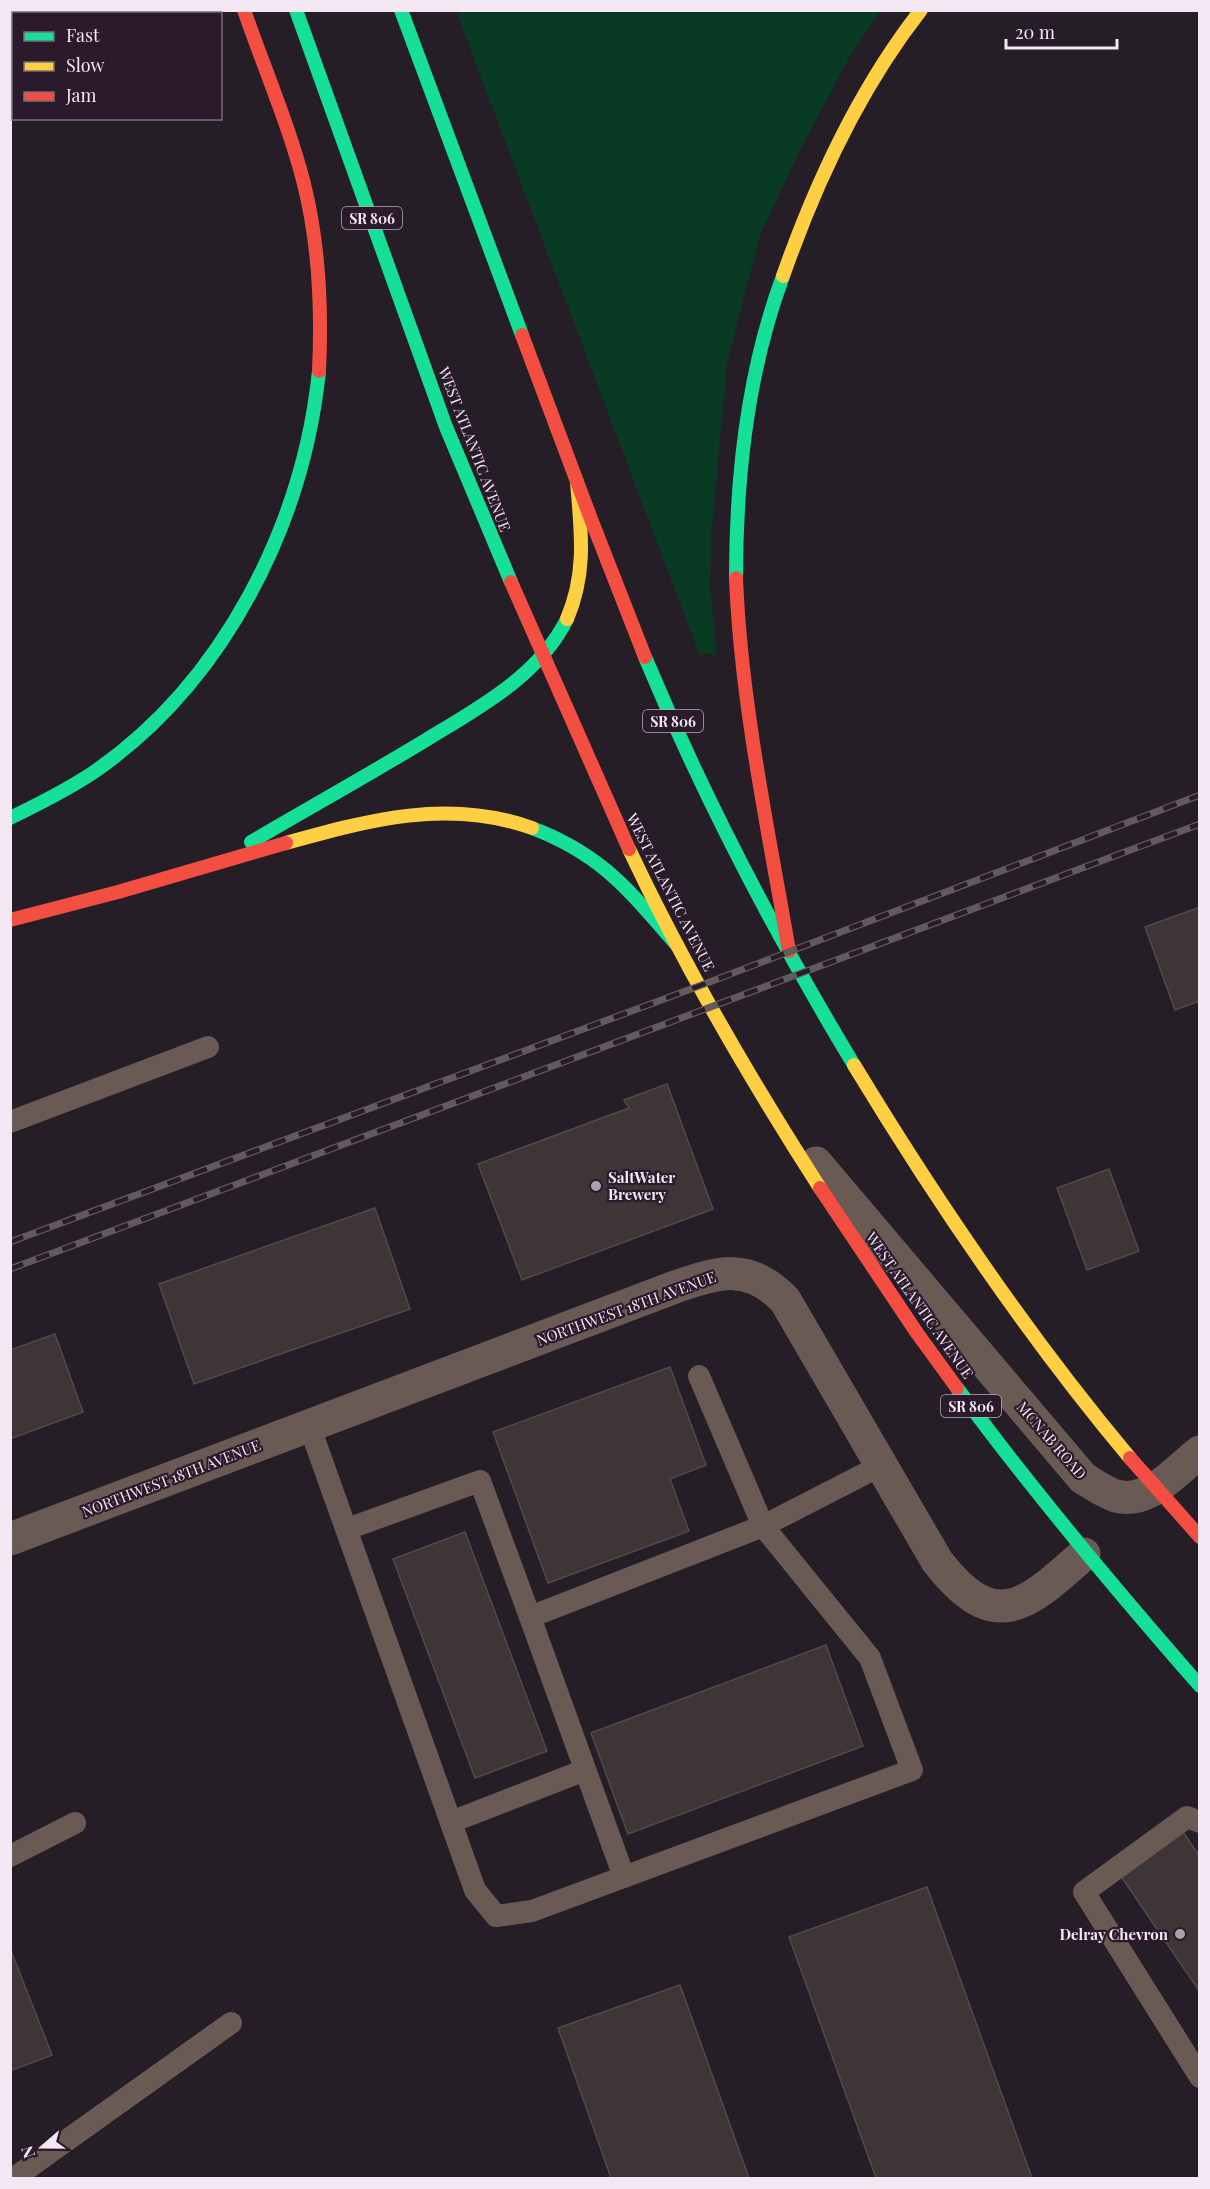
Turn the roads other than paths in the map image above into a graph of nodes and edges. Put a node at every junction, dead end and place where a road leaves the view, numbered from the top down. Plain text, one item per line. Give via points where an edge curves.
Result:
1 (244, 10) edge
2 (296, 10) edge
3 (401, 10) edge
4 (921, 10) edge
5 (577, 482) junction
6 (542, 656) junction
7 (10, 818) edge
8 (216, 862) junction
9 (10, 920) edge
10 (677, 945) junction
11 (789, 951) junction
12 (208, 1047) dead end
13 (769, 1107) junction
14 (10, 1122) edge
15 (699, 1376) dead end
16 (309, 1425) junction
17 (1200, 1452) edge
18 (882, 1465) junction
19 (1155, 1489) junction
20 (763, 1526) junction
21 (347, 1529) junction
22 (1200, 1537) edge
23 (10, 1539) edge
24 (1084, 1554) junction
25 (530, 1617) junction
26 (1200, 1686) edge
27 (585, 1770) junction
28 (450, 1822) junction
29 (1200, 1822) edge
30 (75, 1823) dead end
31 (10, 1856) edge
32 (624, 1876) junction
33 (231, 2023) dead end
34 (1200, 2077) edge
35 (14, 2178) edge

1 - 7 main road via 300,169 316,256 320,360 301,471 263,573 228,631 190,682 119,753 62,792
2 - 6 main road, WEST ATLANTIC AVENUE / SR 806 via 446,427
3 - 5 main road, SR 806
4 - 11 main road via 857,108 792,244 762,338 739,474 735,528 738,626
5 - 6 main road via 582,552 577,590 564,623
5 - 11 main road, SR 806 via 686,750
6 - 8 main road via 512,683 445,728
6 - 10 main road, WEST ATLANTIC AVENUE / SR 806
8 - 9 main road via 114,895
8 - 10 main road via 417,813 502,818 564,842 605,867
10 - 13 main road, WEST ATLANTIC AVENUE / SR 806
11 - 19 main road, SR 806 via 906,1149 984,1267 1071,1387
12 - 14 lane
13 - 19 street, MCNAB ROAD via 1083,1478 1115,1496 1131,1498
13 - 24 main road, WEST ATLANTIC AVENUE / SR 806 via 897,1304
15 - 20 lane
16 - 18 street, NORTHWEST 18TH AVENUE via 675,1287 720,1273 740,1274 773,1288 785,1300
16 - 21 lane
16 - 23 street, NORTHWEST 18TH AVENUE
17 - 19 street, MCNAB ROAD
18 - 20 lane
18 - 24 street, NORTHWEST 18TH AVENUE via 937,1561 976,1600 1017,1604 1042,1591
19 - 22 main road, SR 806
20 - 25 lane
20 - 32 lane via 870,1658 912,1770
21 - 25 lane via 480,1481
21 - 28 lane
24 - 26 main road, WEST ATLANTIC AVENUE / SR 806
25 - 27 lane
27 - 28 lane
27 - 32 lane
28 - 32 lane via 475,1890 496,1916 532,1911
29 - 34 lane via 1187,1817 1084,1892
30 - 31 lane
33 - 35 lane

